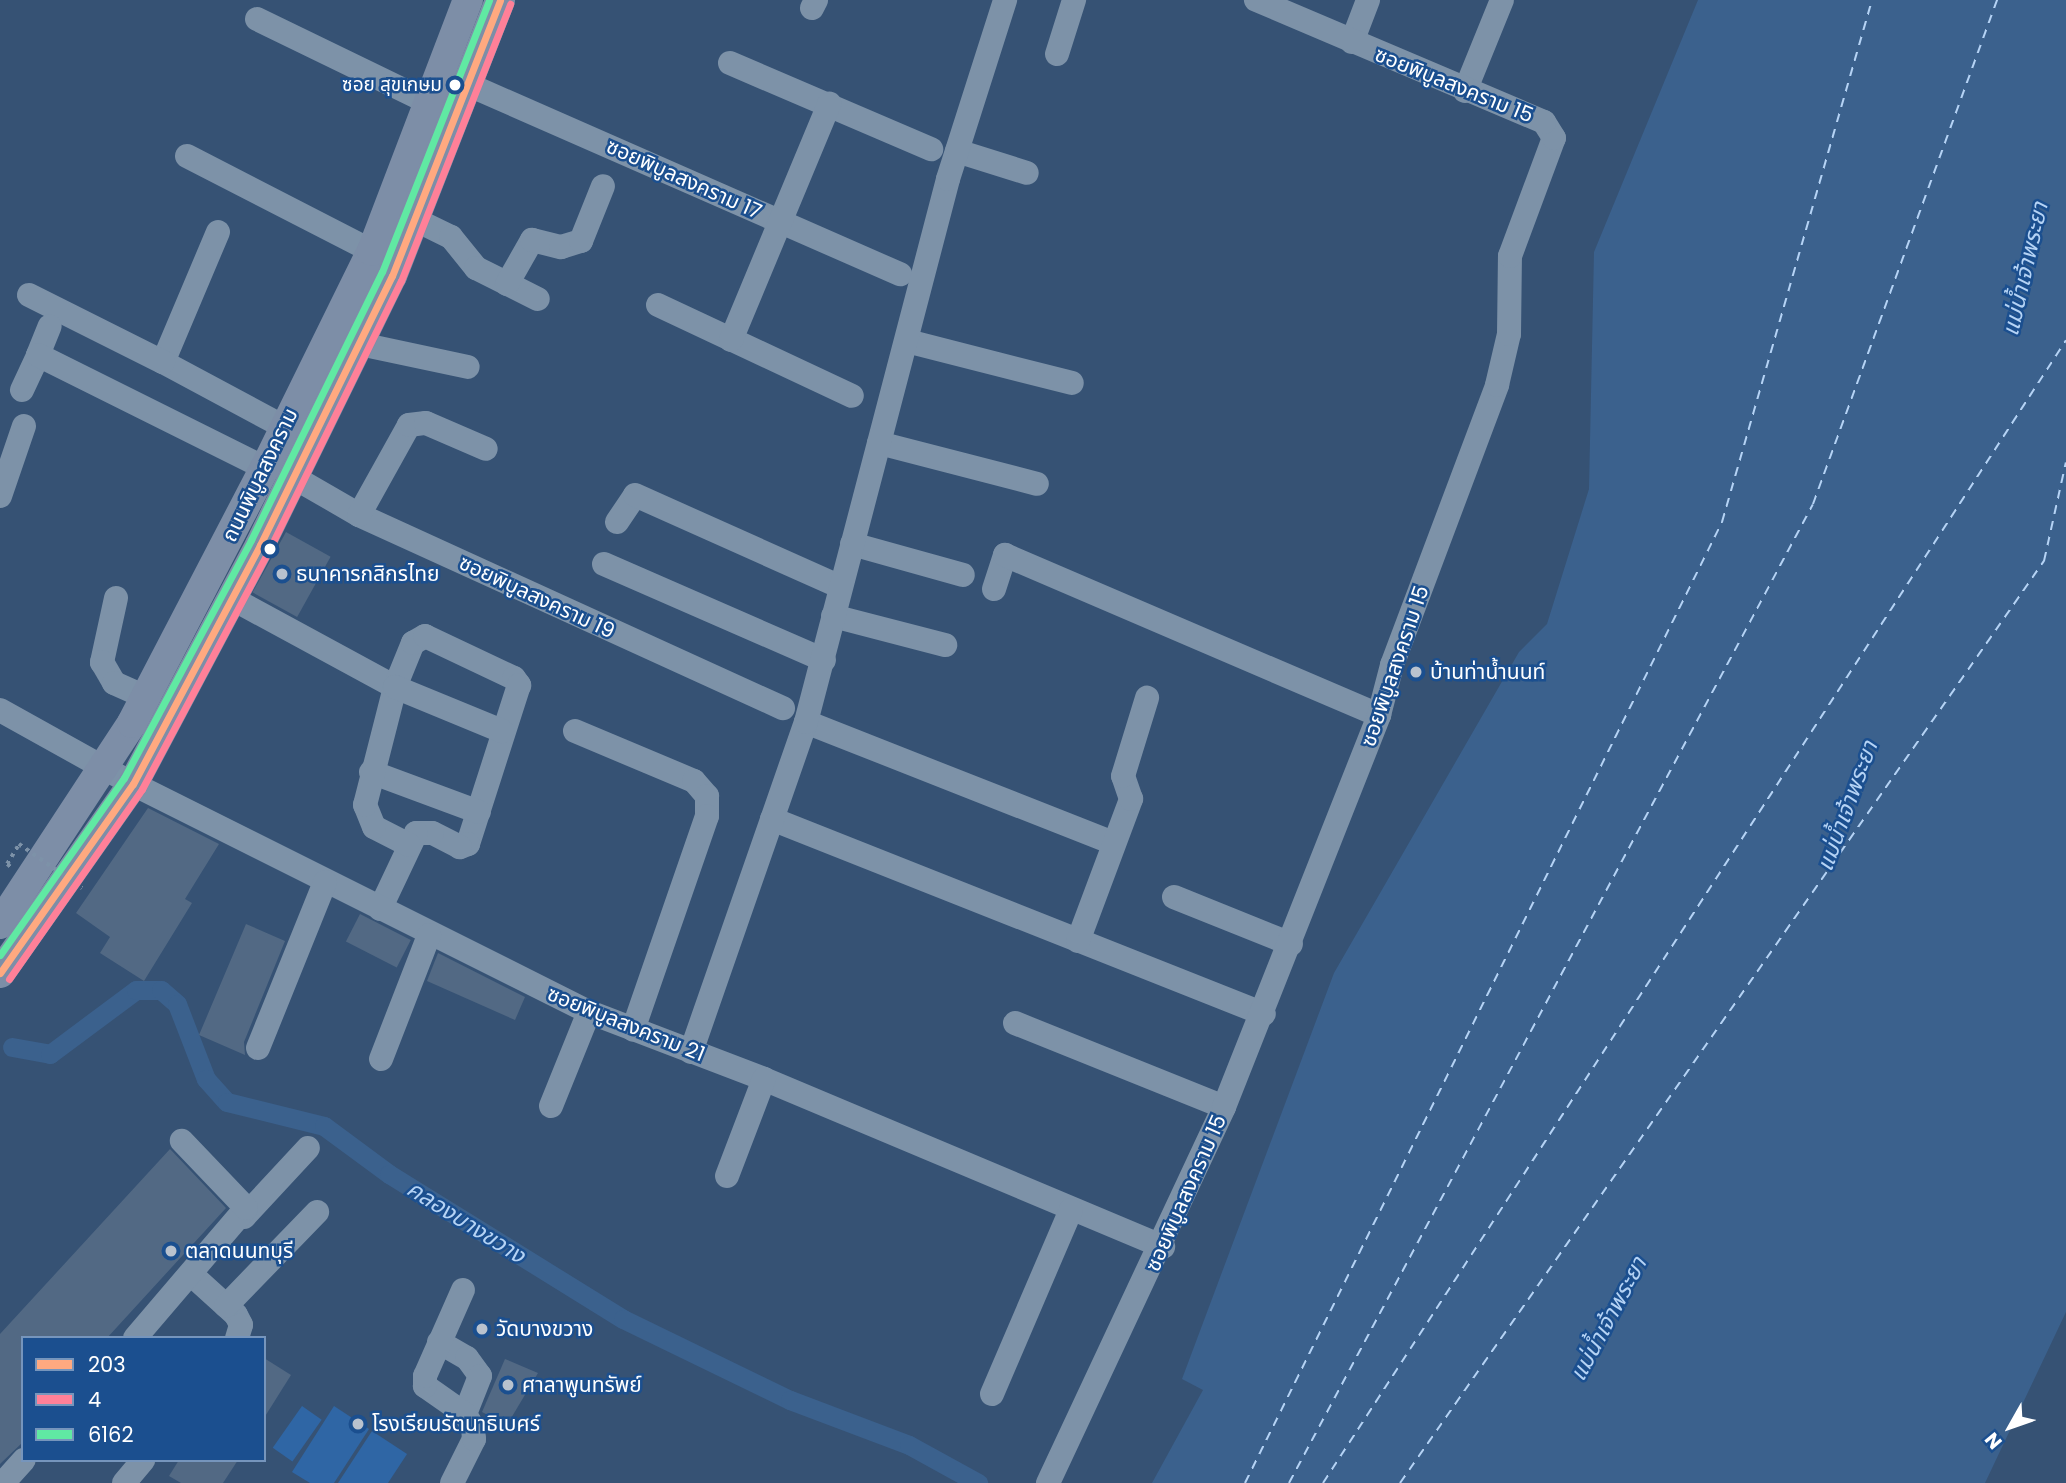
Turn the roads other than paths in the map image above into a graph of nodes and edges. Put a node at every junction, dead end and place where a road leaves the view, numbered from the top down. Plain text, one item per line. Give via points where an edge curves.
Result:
1 (468, 0) edge
2 (500, 0) edge
3 (1005, 0) edge
4 (1074, 0) edge
5 (1256, 0) edge
6 (1368, 0) edge
7 (1502, 0) edge
8 (257, 19) dead end
9 (1352, 43) junction
10 (1057, 54) dead end
11 (730, 63) dead end
12 (469, 85) junction
13 (1465, 91) junction
14 (430, 103) junction
15 (829, 104) junction
16 (931, 149) dead end
17 (957, 151) junction
18 (187, 156) dead end
19 (1027, 173) dead end
20 (603, 186) dead end
21 (416, 220) junction
22 (782, 222) junction
23 (218, 232) dead end
24 (372, 251) junction
25 (900, 274) dead end
26 (508, 284) junction
27 (29, 295) dead end
28 (538, 299) dead end
29 (658, 305) dead end
30 (50, 326) dead end
31 (731, 340) junction
32 (907, 341) junction
33 (360, 344) junction
34 (38, 355) junction
35 (163, 362) junction
36 (468, 367) dead end
37 (1072, 383) dead end
38 (22, 390) dead end
39 (852, 396) dead end
40 (24, 426) dead end
41 (284, 427) junction
42 (879, 443) junction
43 (486, 449) dead end
44 (265, 468) junction
45 (295, 478) junction
46 (1037, 484) dead end
47 (0, 496) edge
48 (359, 515) junction
49 (617, 522) dead end
50 (852, 544) junction
51 (604, 564) dead end
52 (963, 575) dead end
53 (838, 586) junction
54 (994, 589) dead end
55 (116, 598) dead end
56 (233, 599) junction
57 (833, 616) junction
58 (945, 645) dead end
59 (824, 660) junction
60 (395, 687) junction
61 (146, 698) junction
62 (1147, 698) dead end
63 (783, 708) dead end
64 (0, 710) edge
65 (1380, 715) junction
66 (806, 722) junction
67 (575, 730) dead end
68 (502, 731) junction
69 (104, 769) junction
70 (371, 772) junction
71 (133, 784) junction
72 (479, 812) junction
73 (772, 819) junction
74 (1113, 843) junction
75 (409, 845) junction
76 (325, 882) junction
77 (1174, 897) dead end
78 (380, 909) junction
79 (0, 924) edge
80 (429, 935) junction
81 (1078, 941) junction
82 (1291, 944) junction
83 (0, 973) edge
84 (589, 1012) junction
85 (1264, 1014) junction
86 (1015, 1023) dead end
87 (633, 1030) junction
88 (258, 1048) dead end
89 (691, 1052) junction
90 (380, 1059) dead end
91 (764, 1079) junction
92 (551, 1106) dead end
93 (1224, 1107) junction
94 (182, 1142) dead end
95 (308, 1147) dead end
96 (727, 1176) dead end
97 (1071, 1210) junction
98 (317, 1212) dead end
99 (244, 1217) junction
100 (1163, 1247) junction
101 (192, 1275) junction
102 (463, 1290) dead end
103 (226, 1306) junction
104 (137, 1336) edge
105 (238, 1336) edge
106 (439, 1342) junction
107 (992, 1394) dead end
108 (465, 1414) junction
109 (22, 1462) edge
110 (141, 1462) edge
111 (3, 1483) edge
112 (124, 1483) edge
113 (452, 1483) edge
114 (1048, 1483) edge

1 - 14 main road, ถนนพิบูลสงคราม
2 - 12 main road, ถนนพิบูลสงคราม
3 - 17 street
4 - 10 street
5 - 9 street, ซอยพิบูลสงคราม 15
6 - 9 street
7 - 13 street
8 - 14 street
9 - 13 street, ซอยพิบูลสงคราม 15
11 - 15 street
12 - 21 main road, ถนนพิบูลสงคราม
12 - 22 street, ซอยพิบูลสงคราม 17
13 - 65 street, ซอยพิบูลสงคราม 15 via 1544,122 1554,138 1510,256 1509,334 1497,385 1392,665
14 - 24 main road, ถนนพิบูลสงคราม
15 - 16 street
15 - 22 street
17 - 19 street
17 - 32 street
18 - 24 street
20 - 26 street via 581,241 561,247 532,240
21 - 26 street via 451,237 476,268
21 - 33 main road, ถนนพิบูลสงคราม
22 - 25 street, ซอยพิบูลสงคราม 17
22 - 31 street
23 - 35 street
24 - 41 main road, ถนนพิบูลสงคราม
26 - 28 street
27 - 35 street
29 - 31 street
30 - 34 street
31 - 39 street
32 - 37 street
32 - 42 street
33 - 36 street
33 - 45 main road, ถนนพิบูลสงคราม
34 - 38 street
34 - 44 street
35 - 41 street
40 - 47 street
41 - 44 main road, ถนนพิบูลสงคราม
42 - 46 street
42 - 50 street
43 - 48 street via 426,423 409,425
44 - 61 main road, ถนนพิบูลสงคราม
45 - 48 street, ซอยพิบูลสงคราม 19
45 - 56 main road, ถนนพิบูลสงคราม
48 - 63 street, ซอยพิบูลสงคราม 19
49 - 53 street via 635,495
50 - 52 street
50 - 53 street
51 - 59 street
53 - 57 street
54 - 65 street via 1005,555
55 - 61 street via 102,646 106,673
56 - 60 street
56 - 71 main road, ถนนพิบูลสงคราม
57 - 58 street
57 - 59 street
59 - 66 street
60 - 68 street
60 - 68 street via 414,643 425,636 514,678 519,685
60 - 70 street
61 - 69 main road, ถนนพิบูลสงคราม
62 - 74 street via 1123,776 1131,799
64 - 69 street, ซอยพิบูลสงคราม 21
65 - 82 street, ซอยพิบูลสงคราม 15
66 - 73 street
66 - 74 street
67 - 87 street via 694,781 707,796 707,816
68 - 72 street
69 - 71 street, ซอยพิบูลสงคราม 21
69 - 79 main road, ถนนพิบูลสงคราม
70 - 72 street
70 - 75 street via 368,818
71 - 76 street, ซอยพิบูลสงคราม 21
71 - 83 main road, ถนนพิบูลสงคราม
72 - 75 street via 468,844 460,847 421,830
73 - 81 street
73 - 89 street
74 - 81 street
75 - 78 street
76 - 78 street, ซอยพิบูลสงคราม 21
76 - 88 street
77 - 82 street
78 - 80 street, ซอยพิบูลสงคราม 21
80 - 84 street, ซอยพิบูลสงคราม 21
80 - 90 street
81 - 85 street
82 - 85 street, ซอยพิบูลสงคราม 15
84 - 87 street, ซอยพิบูลสงคราม 21
84 - 92 street
85 - 93 street, ซอยพิบูลสงคราม 15
86 - 93 street
87 - 89 street, ซอยพิบูลสงคราม 21
89 - 91 street, ซอยพิบูลสงคราม 21
91 - 96 street
91 - 97 street, ซอยพิบูลสงคราม 21
93 - 100 street, ซอยพิบูลสงคราม 15
94 - 99 street via 241,1198
95 - 99 street
97 - 100 street, ซอยพิบูลสงคราม 21
97 - 107 street
98 - 103 street
99 - 101 street
100 - 114 street, ซอยพิบูลสงคราม 15
101 - 103 street
101 - 104 street
102 - 106 street
103 - 105 street via 241,1325
106 - 108 street via 425,1386
106 - 108 street via 467,1358 480,1376
108 - 113 street via 474,1439
109 - 111 street
110 - 112 street

